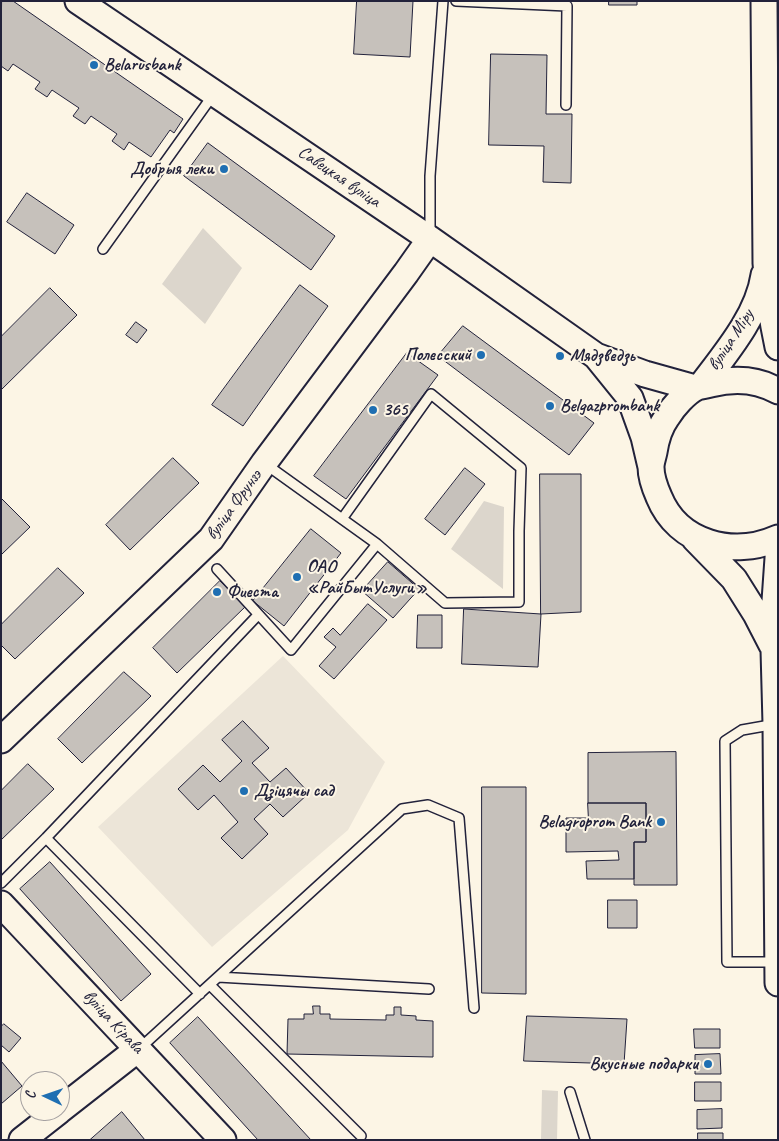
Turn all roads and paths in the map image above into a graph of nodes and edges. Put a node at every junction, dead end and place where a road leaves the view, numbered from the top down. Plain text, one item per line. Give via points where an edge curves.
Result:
1 (78, 1) edge
2 (443, 1) edge
3 (456, 1) edge
4 (764, 1) edge
5 (214, 93) junction
6 (566, 105) dead end
7 (430, 238) junction
8 (103, 249) dead end
9 (766, 263) junction
10 (778, 347) edge
11 (596, 356) junction
12 (698, 387) junction
13 (778, 391) edge
14 (264, 463) junction
15 (651, 467) junction
16 (342, 519) junction
17 (690, 535) junction
18 (778, 538) edge
19 (376, 544) junction
20 (778, 558) edge
21 (217, 569) dead end
22 (776, 599) edge
23 (258, 615) junction
24 (774, 650) junction
25 (776, 724) junction
26 (1, 740) edge
27 (46, 838) junction
28 (1, 883) edge
29 (1, 904) edge
30 (777, 962) edge
31 (218, 976) junction
32 (778, 983) edge
33 (210, 985) junction
34 (429, 989) dead end
35 (200, 994) junction
36 (474, 1008) dead end
37 (138, 1049) junction
38 (570, 1092) dead end
39 (70, 1103) edge
40 (47, 1121) edge
41 (362, 1136) dead end
42 (22, 1140) edge
43 (223, 1140) edge
44 (585, 1140) edge

1 - 5 main road, Савецкая вуліца
2 - 7 lane via 430,176
3 - 6 lane via 567,6
4 - 9 main road, вуліца Міру
5 - 7 main road, Савецкая вуліца
5 - 8 lane
7 - 11 main road, Савецкая вуліца
7 - 14 main road, вуліца Фрунзэ
9 - 10 main road, вуліца Міру
9 - 12 main road, вуліца Міру via 760,292 748,320
11 - 12 main road, Савецкая вуліца via 645,374
11 - 15 main road, Савецкая вуліца via 630,398
12 - 13 main road via 725,380 747,380
12 - 15 main road via 671,410 659,428
14 - 16 lane
14 - 26 main road, вуліца Фрунзэ via 211,539
15 - 17 main road, Савецкая вуліца via 662,506
16 - 19 lane
16 - 19 lane via 431,394 521,468 519,602 445,603
17 - 18 main road via 728,548 767,543
17 - 24 main road, Савецкая вуліца via 734,579
19 - 23 lane via 291,650
20 - 22 main road
21 - 23 lane
22 - 24 main road
23 - 27 lane
24 - 25 main road
25 - 30 main road
25 - 30 lane via 742,730 725,741 725,760 727,962
27 - 28 lane
27 - 35 lane
29 - 37 main road, вуліца Кірава
30 - 32 main road
31 - 33 lane
31 - 34 lane
31 - 36 lane via 402,809 428,804 459,818
33 - 35 lane
33 - 41 lane
35 - 37 lane
37 - 39 main road
37 - 43 main road, вуліца Кірава
38 - 44 lane
40 - 42 main road

